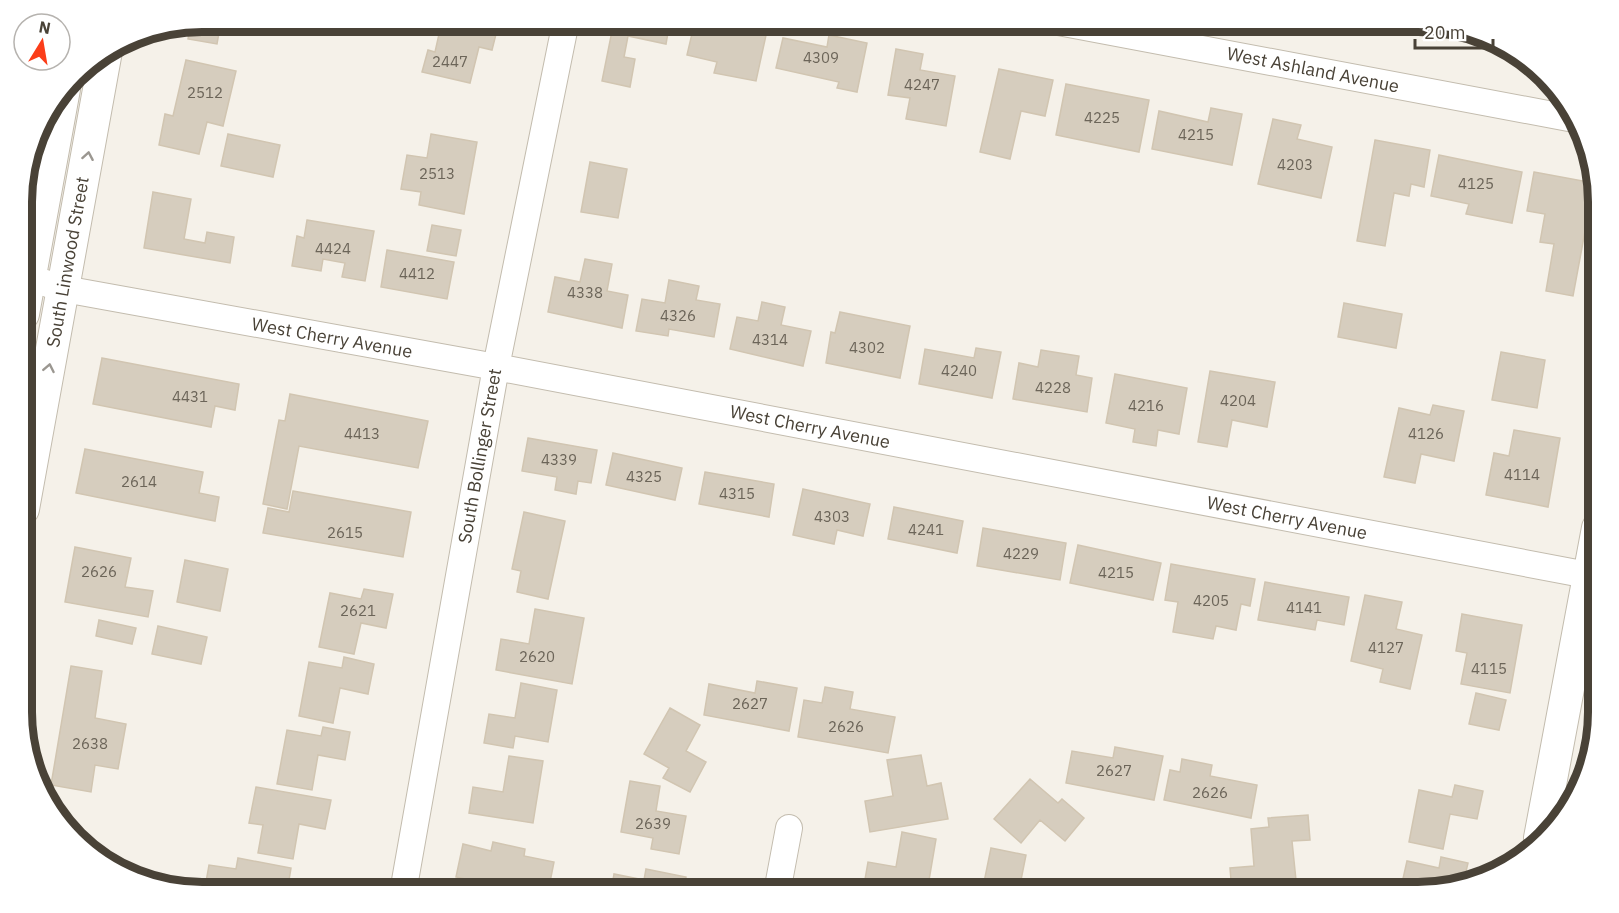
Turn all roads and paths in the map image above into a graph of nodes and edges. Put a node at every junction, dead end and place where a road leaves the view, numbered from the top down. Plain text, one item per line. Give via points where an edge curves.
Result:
1 (564, 31) edge
2 (1106, 31) edge
3 (104, 62) edge
4 (60, 107) edge
5 (1566, 117) edge
6 (32, 246) edge
7 (32, 278) edge
8 (64, 289) junction
9 (496, 367) junction
10 (32, 456) edge
11 (1587, 575) edge
12 (1587, 606) edge
13 (1542, 827) edge
14 (789, 828) dead end
15 (405, 882) edge
16 (779, 882) edge

1 - 9 street, South Bollinger Street
2 - 5 street, West Ashland Avenue
8 -> 3 street, South Linwood Street
4 - 6 street, South Linwood Street
7 - 8 street, West Cherry Avenue
8 - 9 street, West Cherry Avenue
10 -> 8 street, South Linwood Street
9 - 11 street, West Cherry Avenue
9 - 15 street, South Bollinger Street
12 - 13 street
14 - 16 street

